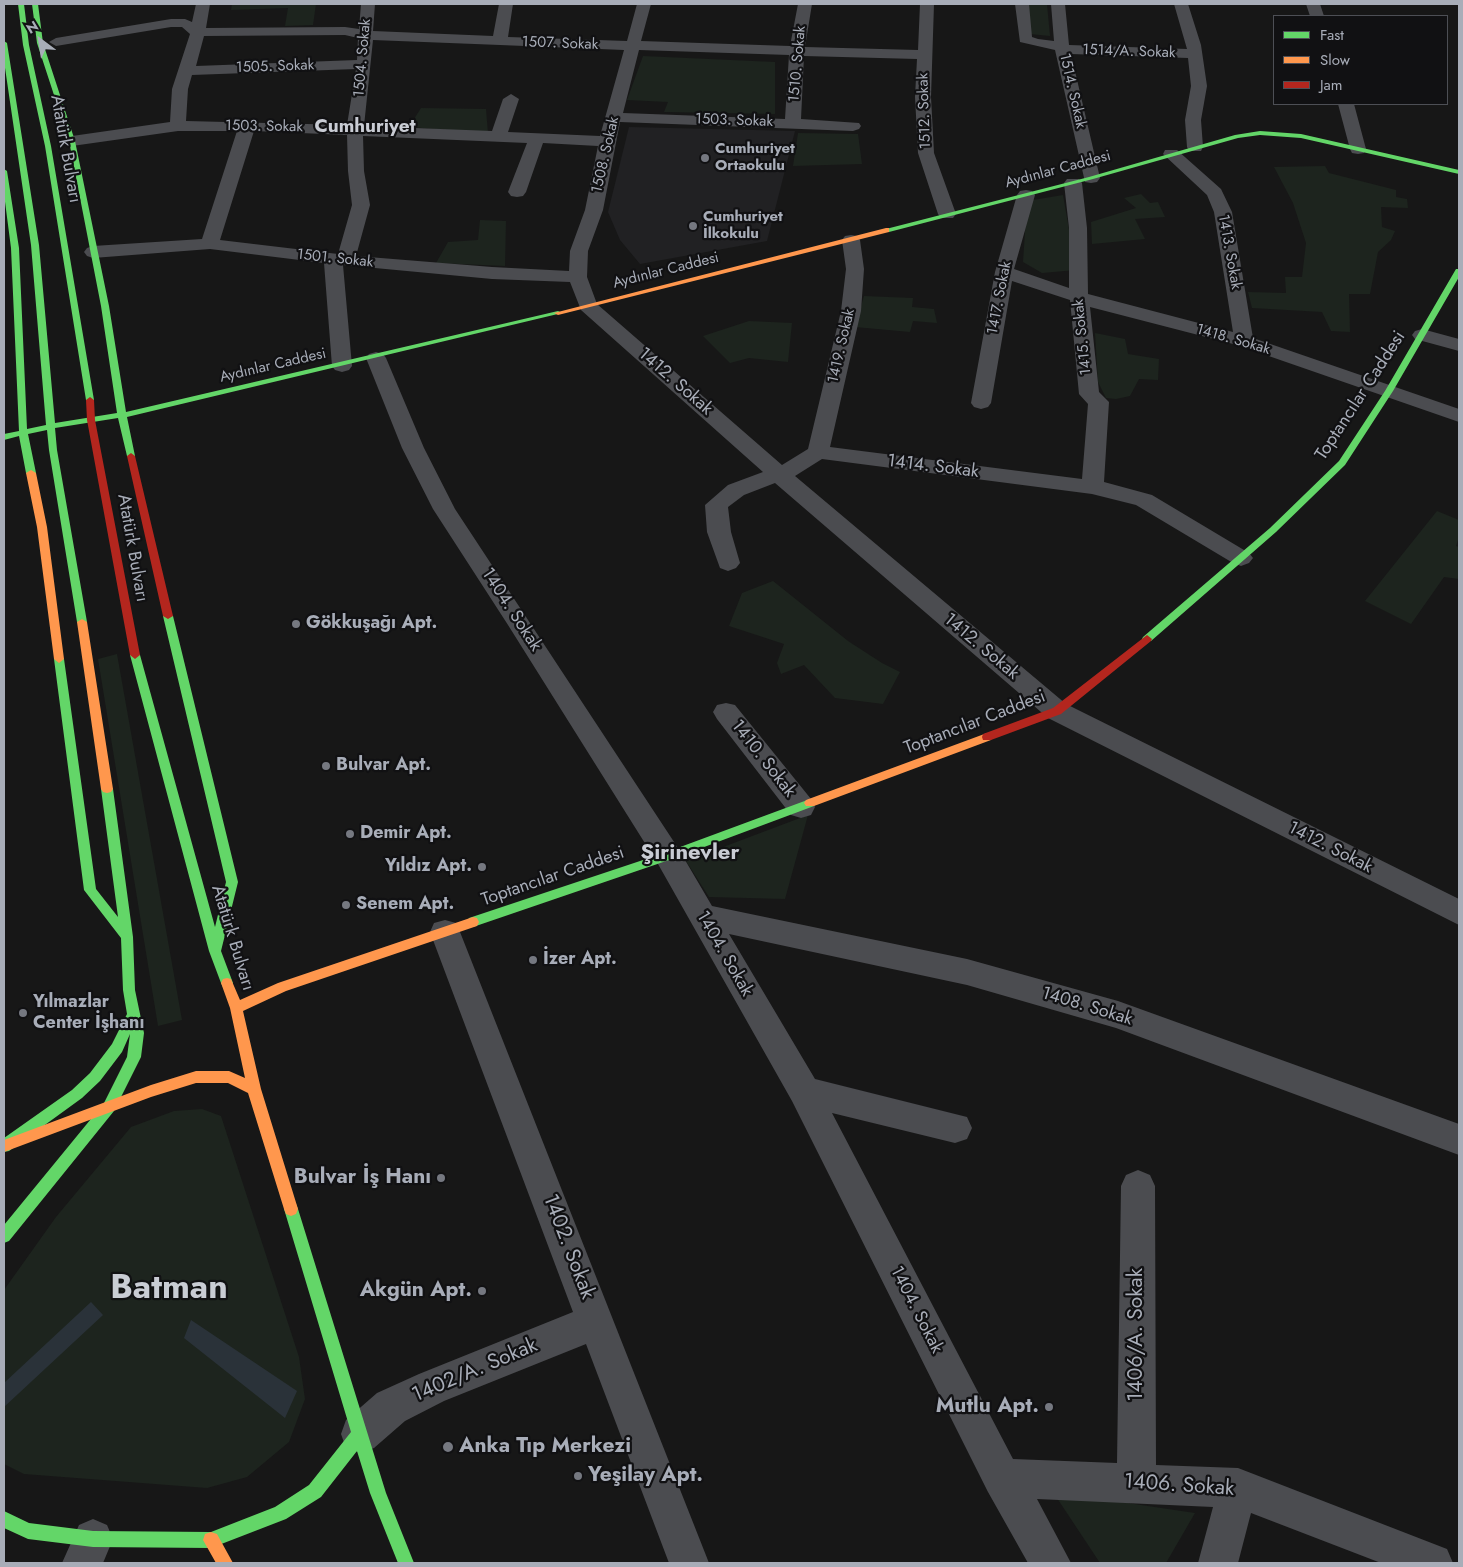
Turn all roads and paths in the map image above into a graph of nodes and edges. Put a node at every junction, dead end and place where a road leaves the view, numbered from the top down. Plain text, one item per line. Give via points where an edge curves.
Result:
1 (21, 4) edge
2 (35, 4) edge
3 (204, 4) edge
4 (368, 4) edge
5 (506, 4) edge
6 (644, 4) edge
7 (805, 4) edge
8 (927, 4) edge
9 (1022, 4) edge
10 (1058, 4) edge
11 (1181, 4) edge
12 (197, 32) junction
13 (365, 36) junction
14 (56, 42) dead end
15 (500, 42) junction
16 (4, 43) edge
17 (633, 46) junction
18 (1062, 48) junction
19 (797, 49) junction
20 (1195, 54) junction
21 (924, 55) junction
22 (364, 64) junction
23 (185, 71) junction
24 (511, 99) dead end
25 (1346, 105) edge
26 (614, 117) junction
27 (793, 124) junction
28 (178, 126) junction
29 (247, 126) junction
30 (853, 126) dead end
31 (355, 129) junction
32 (498, 137) junction
33 (536, 139) junction
34 (72, 141) junction
35 (607, 142) junction
36 (1195, 147) junction
37 (1358, 149) junction
38 (1170, 154) junction
39 (4, 172) edge
40 (1459, 172) edge
41 (1082, 180) junction
42 (517, 192) dead end
43 (1026, 195) junction
44 (947, 214) junction
45 (851, 240) junction
46 (210, 244) junction
47 (35, 245) junction
48 (9, 250) edge
49 (93, 252) junction
50 (340, 260) junction
51 (1004, 272) junction
52 (1459, 273) edge
53 (578, 277) junction
54 (1079, 297) junction
55 (588, 306) junction
56 (1422, 335) junction
57 (1244, 342) junction
58 (1459, 345) edge
59 (376, 358) junction
60 (342, 366) junction
61 (1389, 391) junction
62 (981, 403) dead end
63 (122, 415) junction
64 (1459, 416) edge
65 (91, 420) junction
66 (52, 426) junction
67 (23, 432) junction
68 (4, 437) edge
69 (818, 452) junction
70 (781, 475) junction
71 (1092, 487) junction
72 (1241, 558) junction
73 (728, 563) dead end
74 (1056, 711) junction
75 (726, 712) dead end
76 (801, 807) junction
77 (668, 856) junction
78 (1459, 912) edge
79 (703, 916) junction
80 (445, 932) junction
81 (127, 937) junction
82 (215, 951) junction
83 (236, 1008) junction
84 (134, 1014) junction
85 (254, 1089) junction
86 (804, 1090) junction
87 (109, 1107) junction
88 (955, 1128) dead end
89 (1459, 1139) edge
90 (4, 1146) edge
91 (1138, 1186) dead end
92 (4, 1236) edge
93 (596, 1321) junction
94 (360, 1434) junction
95 (1002, 1478) junction
96 (1136, 1483) junction
97 (1238, 1488) junction
98 (4, 1519) edge
99 (211, 1540) junction
100 (87, 1551) edge
101 (225, 1563) edge
102 (406, 1563) edge
103 (689, 1563) edge
104 (1051, 1563) edge
105 (1218, 1563) edge
106 (1433, 1563) edge

1 - 65 street, Atatürk Bulvarı via 26,45 48,146
2 - 34 street via 40,43
3 - 12 street
4 - 13 street, 1504. Sokak
5 - 15 street
6 - 17 street, 1508. Sokak
7 - 19 street, 1510. Sokak
8 - 21 street, 1512. Sokak
9 - 18 street, 1514/A. Sokak via 1025,39
10 - 18 street, 1514. Sokak
11 - 20 street
12 - 13 street, 1507. Sokak via 345,31
12 - 14 street via 185,23 172,23
12 - 23 street
13 - 15 street, 1507. Sokak
13 - 22 street, 1504. Sokak
15 - 17 street, 1507. Sokak
16 - 47 street
17 - 19 street, 1507. Sokak
17 - 26 street, 1508. Sokak
18 - 20 street, 1514/A. Sokak
18 - 41 street, 1514. Sokak
19 - 21 street, 1507. Sokak
19 - 27 street, 1510. Sokak
20 - 36 street via 1199,86 1192,120
21 - 44 street, 1512. Sokak via 926,153
22 - 23 street, 1505. Sokak
22 - 31 street, 1504. Sokak
23 - 28 street via 180,89
24 - 32 street
25 - 37 street
26 - 27 street, 1503. Sokak
26 - 35 street, 1508. Sokak
27 - 30 street, 1503. Sokak
28 - 29 street, 1503. Sokak
28 - 34 street, 1503. Sokak
29 - 31 street, 1503. Sokak
29 - 46 street
31 - 32 street, 1503. Sokak
31 - 50 street, 1504. Sokak via 361,205
32 - 33 street, 1503. Sokak
33 - 35 street, 1503. Sokak
33 - 42 street
34 - 49 street
35 - 53 street, 1508. Sokak via 594,210 579,251
36 - 37 street, Aydınlar Caddesi via 1260,133 1301,136
36 - 38 street, Aydınlar Caddesi
37 - 40 street, Aydınlar Caddesi
38 - 41 street, Aydınlar Caddesi
38 - 57 street, 1413. Sokak via 1215,193 1223,212
39 - 48 street
41 - 43 street, Aydınlar Caddesi
41 - 54 street, 1415. Sokak via 1078,228
43 - 44 street, Aydınlar Caddesi
43 - 51 street, 1417. Sokak
44 - 45 street, Aydınlar Caddesi
45 - 55 street, Aydınlar Caddesi
45 - 69 street, 1419. Sokak via 855,269 851,311
46 - 49 street, 1501. Sokak
46 - 50 street, 1501. Sokak
47 - 48 street
47 - 66 street
48 - 67 street
49 - 63 street
50 - 53 street, 1501. Sokak
50 - 60 street
51 - 54 street, 1418. Sokak
51 - 62 street, 1417. Sokak
52 - 56 street, Toptancılar Caddesi
53 - 55 street, 1508. Sokak
54 - 57 street, 1418. Sokak
54 - 71 street, 1415. Sokak via 1089,394 1099,402
55 - 59 street, Aydınlar Caddesi
55 - 70 street, 1412. Sokak
56 - 58 street
56 - 61 street, Toptancılar Caddesi
57 - 61 street, 1418. Sokak
59 - 60 street, Aydınlar Caddesi
59 - 77 street, 1404. Sokak via 413,448 444,508
60 - 63 street, Aydınlar Caddesi
61 - 64 street, 1418. Sokak
61 - 72 street, Toptancılar Caddesi via 1342,463
63 - 65 street, Aydınlar Caddesi
63 - 82 street via 232,882
65 - 66 street, Aydınlar Caddesi
65 - 82 street, Atatürk Bulvarı via 132,644
66 - 67 street, Aydınlar Caddesi
66 - 81 street via 88,654
67 - 68 street, Aydınlar Caddesi
67 - 81 street via 42,527 90,890
69 - 70 street
69 - 71 street, 1414. Sokak
70 - 73 street via 764,478 736,490 716,505 719,532
70 - 74 street, 1412. Sokak
71 - 72 street, 1414. Sokak via 1144,500
72 - 74 street, Toptancılar Caddesi via 1132,652
74 - 76 street, Toptancılar Caddesi
74 - 78 street, 1412. Sokak
75 - 76 street, 1410. Sokak
76 - 77 street, Toptancılar Caddesi
77 - 79 street, 1404. Sokak
77 - 80 street, Toptancılar Caddesi
79 - 86 street, 1404. Sokak
79 - 89 street, 1408. Sokak via 967,972 1118,1015
80 - 83 street, Toptancılar Caddesi via 282,987
80 - 93 street, 1402. Sokak
81 - 84 street via 129,990
82 - 83 street, Atatürk Bulvarı
83 - 85 street, Atatürk Bulvarı
84 - 87 street via 138,1033 134,1057
84 - 90 street via 116,1048 95,1077 77,1094
85 - 87 street via 229,1077 196,1077
85 - 94 street, Atatürk Bulvarı
86 - 88 street
86 - 95 street, 1404. Sokak
87 - 90 street
87 - 92 street
91 - 96 street, 1406/A. Sokak
93 - 94 street, 1402/A. Sokak via 399,1403
93 - 103 street, 1402. Sokak
94 - 99 street via 315,1491 280,1513
94 - 102 street via 378,1494
95 - 96 street, 1406. Sokak
95 - 104 street, 1404. Sokak
96 - 97 street, 1406. Sokak
97 - 105 street
97 - 106 street, 1406. Sokak
98 - 100 street via 28,1531
99 - 100 street
99 - 101 street

